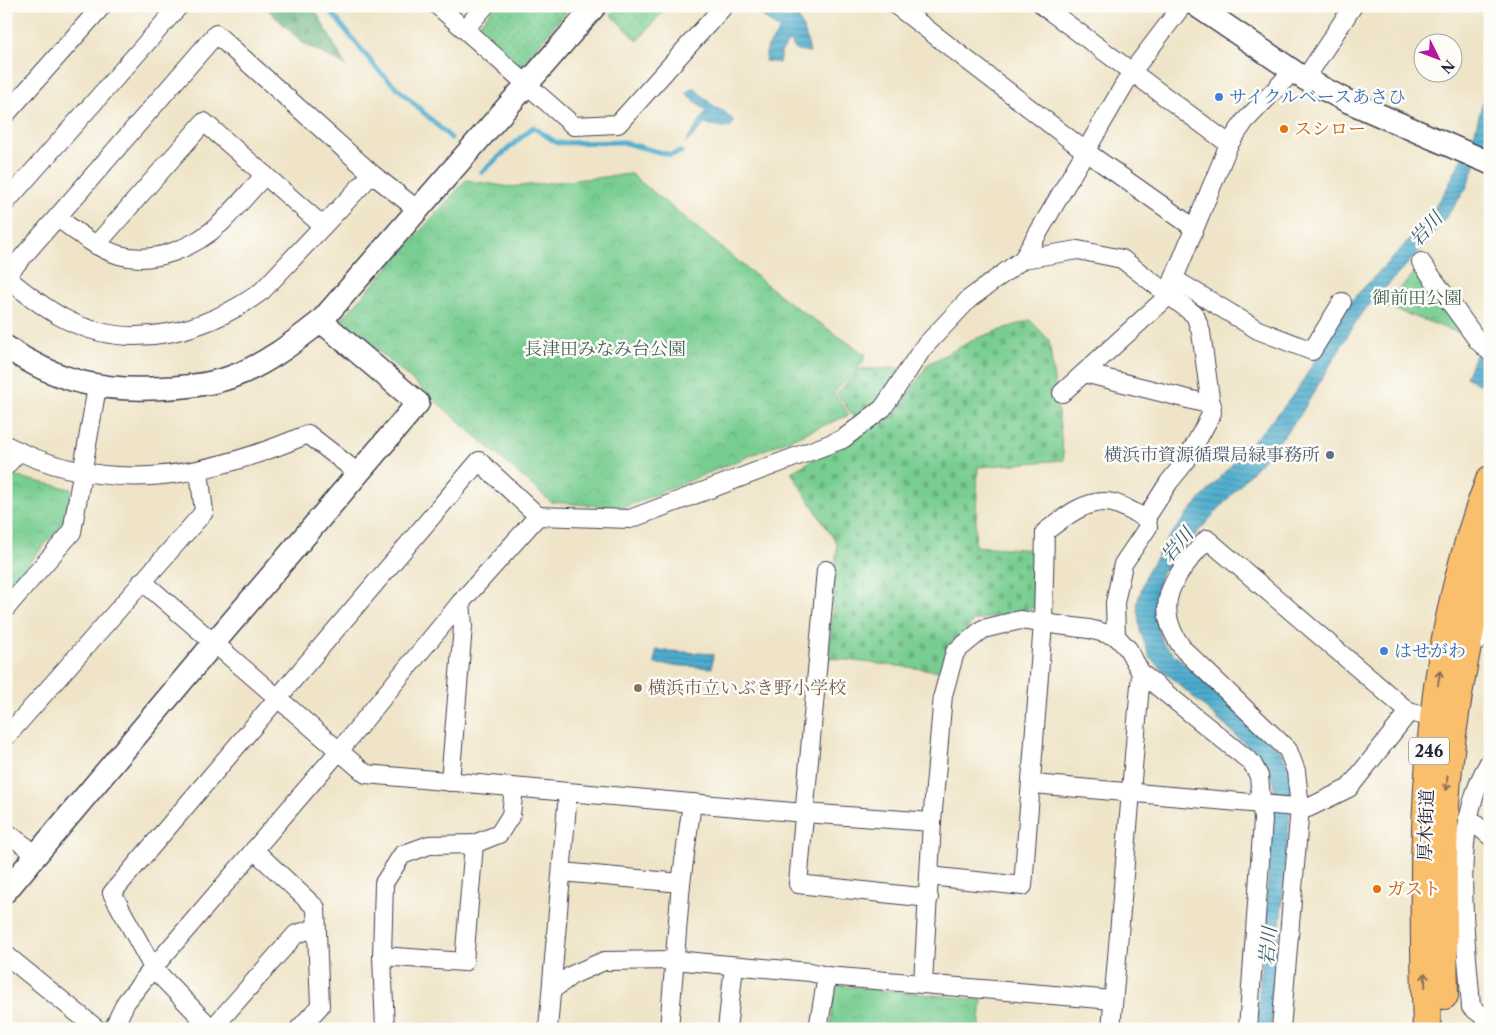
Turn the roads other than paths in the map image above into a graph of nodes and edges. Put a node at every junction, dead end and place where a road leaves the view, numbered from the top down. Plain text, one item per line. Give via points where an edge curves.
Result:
1 (102, 6) edge
2 (179, 6) edge
3 (438, 6) edge
4 (485, 6) edge
5 (595, 6) edge
6 (724, 6) edge
7 (898, 6) edge
8 (1043, 6) edge
9 (1182, 6) edge
10 (1197, 6) edge
11 (1353, 6) edge
12 (465, 29) junction
13 (1131, 73) junction
14 (1299, 75) junction
15 (526, 85) junction
16 (6, 114) edge
17 (1229, 144) junction
18 (1085, 151) junction
19 (1488, 163) edge
20 (372, 174) junction
21 (265, 175) junction
22 (6, 202) edge
23 (418, 210) junction
24 (58, 218) junction
25 (323, 226) junction
26 (1194, 228) junction
27 (96, 245) junction
28 (1023, 259) junction
29 (1421, 262) dead end
30 (6, 277) edge
31 (1171, 285) junction
32 (1342, 302) dead end
33 (321, 321) junction
34 (6, 347) edge
35 (1490, 352) edge
36 (1084, 373) junction
37 (97, 387) junction
38 (1062, 393) dead end
39 (1212, 405) junction
40 (13, 448) edge
41 (6, 466) edge
42 (199, 471) junction
43 (84, 473) junction
44 (358, 473) junction
45 (1490, 480) edge
46 (538, 516) junction
47 (1146, 518) junction
48 (1490, 546) edge
49 (826, 570) dead end
50 (142, 581) junction
51 (461, 602) junction
52 (6, 608) edge
53 (1043, 623) junction
54 (1116, 636) junction
55 (1478, 637) edge
56 (214, 643) junction
57 (1141, 673) junction
58 (279, 698) junction
59 (1421, 715) junction
60 (6, 737) edge
61 (339, 751) junction
62 (1490, 761) edge
63 (450, 782) junction
64 (1032, 784) junction
65 (514, 788) junction
66 (1132, 792) junction
67 (568, 793) junction
68 (692, 803) junction
69 (1265, 804) junction
70 (1298, 807) junction
71 (804, 813) junction
72 (1468, 818) junction
73 (932, 822) junction
74 (6, 832) edge
75 (1490, 836) edge
76 (474, 844) junction
77 (50, 847) junction
78 (254, 850) junction
79 (562, 872) junction
80 (929, 876) junction
81 (680, 883) junction
82 (6, 891) edge
83 (929, 898) junction
84 (316, 928) junction
85 (6, 955) edge
86 (382, 956) junction
87 (673, 960) junction
88 (734, 966) junction
89 (153, 968) junction
90 (827, 976) junction
91 (923, 983) junction
92 (552, 990) junction
93 (1113, 1000) junction
94 (1490, 1021) edge
95 (385, 1028) edge
96 (97, 1029) edge
97 (112, 1029) edge
98 (212, 1029) edge
99 (299, 1029) edge
100 (392, 1029) edge
101 (548, 1029) edge
102 (670, 1029) edge
103 (727, 1029) edge
104 (818, 1029) edge
105 (1111, 1029) edge
106 (1248, 1029) edge
107 (1281, 1029) edge
108 (1427, 1029) edge
109 (1445, 1029) edge

1 - 16 street
2 - 22 street
3 - 12 street
4 - 12 street
5 - 15 street
6 - 15 street via 618,124 574,126
7 - 18 street
8 - 13 street
9 - 13 street
10 - 14 street
11 - 14 street
12 - 15 street
13 - 17 street
13 - 18 street
14 - 17 street via 1245,121
14 - 19 street via 1347,101
15 - 23 street
17 - 26 street
18 - 26 street
18 - 28 street
20 - 23 street
20 - 24 street via 216,34
20 - 25 street
21 - 25 street
21 - 27 street via 219,224 183,249 146,258 120,255
21 - 27 street via 204,122
23 - 33 street
24 - 27 street
24 - 30 street
25 - 30 street via 262,291 241,307 218,319 169,334 140,335 90,329 35,300
26 - 31 street
28 - 31 street via 1078,250 1122,259
28 - 46 street via 969,299 923,348 883,408 843,438 630,519
29 - 35 street via 1478,341
31 - 32 street via 1258,330 1312,351
31 - 36 street via 1166,298
31 - 39 street via 1195,315 1201,332
33 - 37 street via 289,346 232,377 192,386 141,390
33 - 44 street via 418,404
34 - 37 street via 24,360 60,376
36 - 38 street
36 - 39 street
37 - 43 street
39 - 47 street via 1212,413 1186,461
40 - 41 street
40 - 43 street
42 - 43 street via 149,477
42 - 44 street via 262,454 308,434
42 - 50 street via 204,512
43 - 52 street via 72,532
44 - 56 street
59 -> 45 highway, 厚木街道 / 246 via 1445,639 1472,525
46 - 51 street
46 - 58 street via 479,461
47 - 53 street via 1113,503 1102,503 1065,516 1045,532
47 - 54 street via 1148,527 1123,564 1115,602
48 - 55 highway, 厚木街道 / 246
49 - 71 street
50 - 56 street
50 - 60 street
51 - 61 street
51 - 63 street via 463,626
53 - 54 street
53 - 64 street
53 - 73 street via 1020,620 983,629 956,652 944,695
54 - 57 street via 1128,649
55 -> 109 highway, 厚木街道 / 246 via 1449,759 1444,839
56 - 58 street
56 - 77 street
57 - 66 street
57 - 69 street via 1252,763 1259,776
58 - 61 street
58 - 89 street via 108,890
59 - 70 street via 1349,788 1322,803 1308,808
59 - 70 street via 1207,539 1176,575 1168,597 1175,638 1288,750 1296,771
108 -> 59 highway, 厚木街道 / 246 via 1423,909 1426,803
61 - 63 street via 366,774
61 - 78 street
62 - 72 street via 1479,778
63 - 65 street
64 - 66 street
64 - 80 street via 1023,886
65 - 67 street
65 - 76 street via 511,815 499,834
66 - 69 street
66 - 93 street
67 - 68 street
67 - 79 street
68 - 71 street
68 - 81 street
69 - 70 street
69 - 106 street
70 - 107 street
71 - 73 street
71 - 83 street via 798,884
72 - 75 street
72 - 94 street via 1464,917 1471,1007
73 - 80 street
74 - 77 street
76 - 86 street via 429,845 402,855 384,883
76 - 86 street via 464,962
77 - 82 street
78 - 84 street via 316,908
78 - 89 street
79 - 81 street
79 - 92 street
80 - 83 street
81 - 87 street
83 - 91 street
84 - 98 street via 296,934
84 - 99 street via 320,1006
85 - 96 street
86 - 95 street
87 - 88 street
87 - 92 street via 604,961 572,975
87 - 102 street
88 - 90 street
88 - 103 street
89 - 97 street via 126,1002
89 - 98 street
90 - 91 street
90 - 104 street
91 - 93 street
92 - 101 street
93 - 105 street
95 - 100 street

